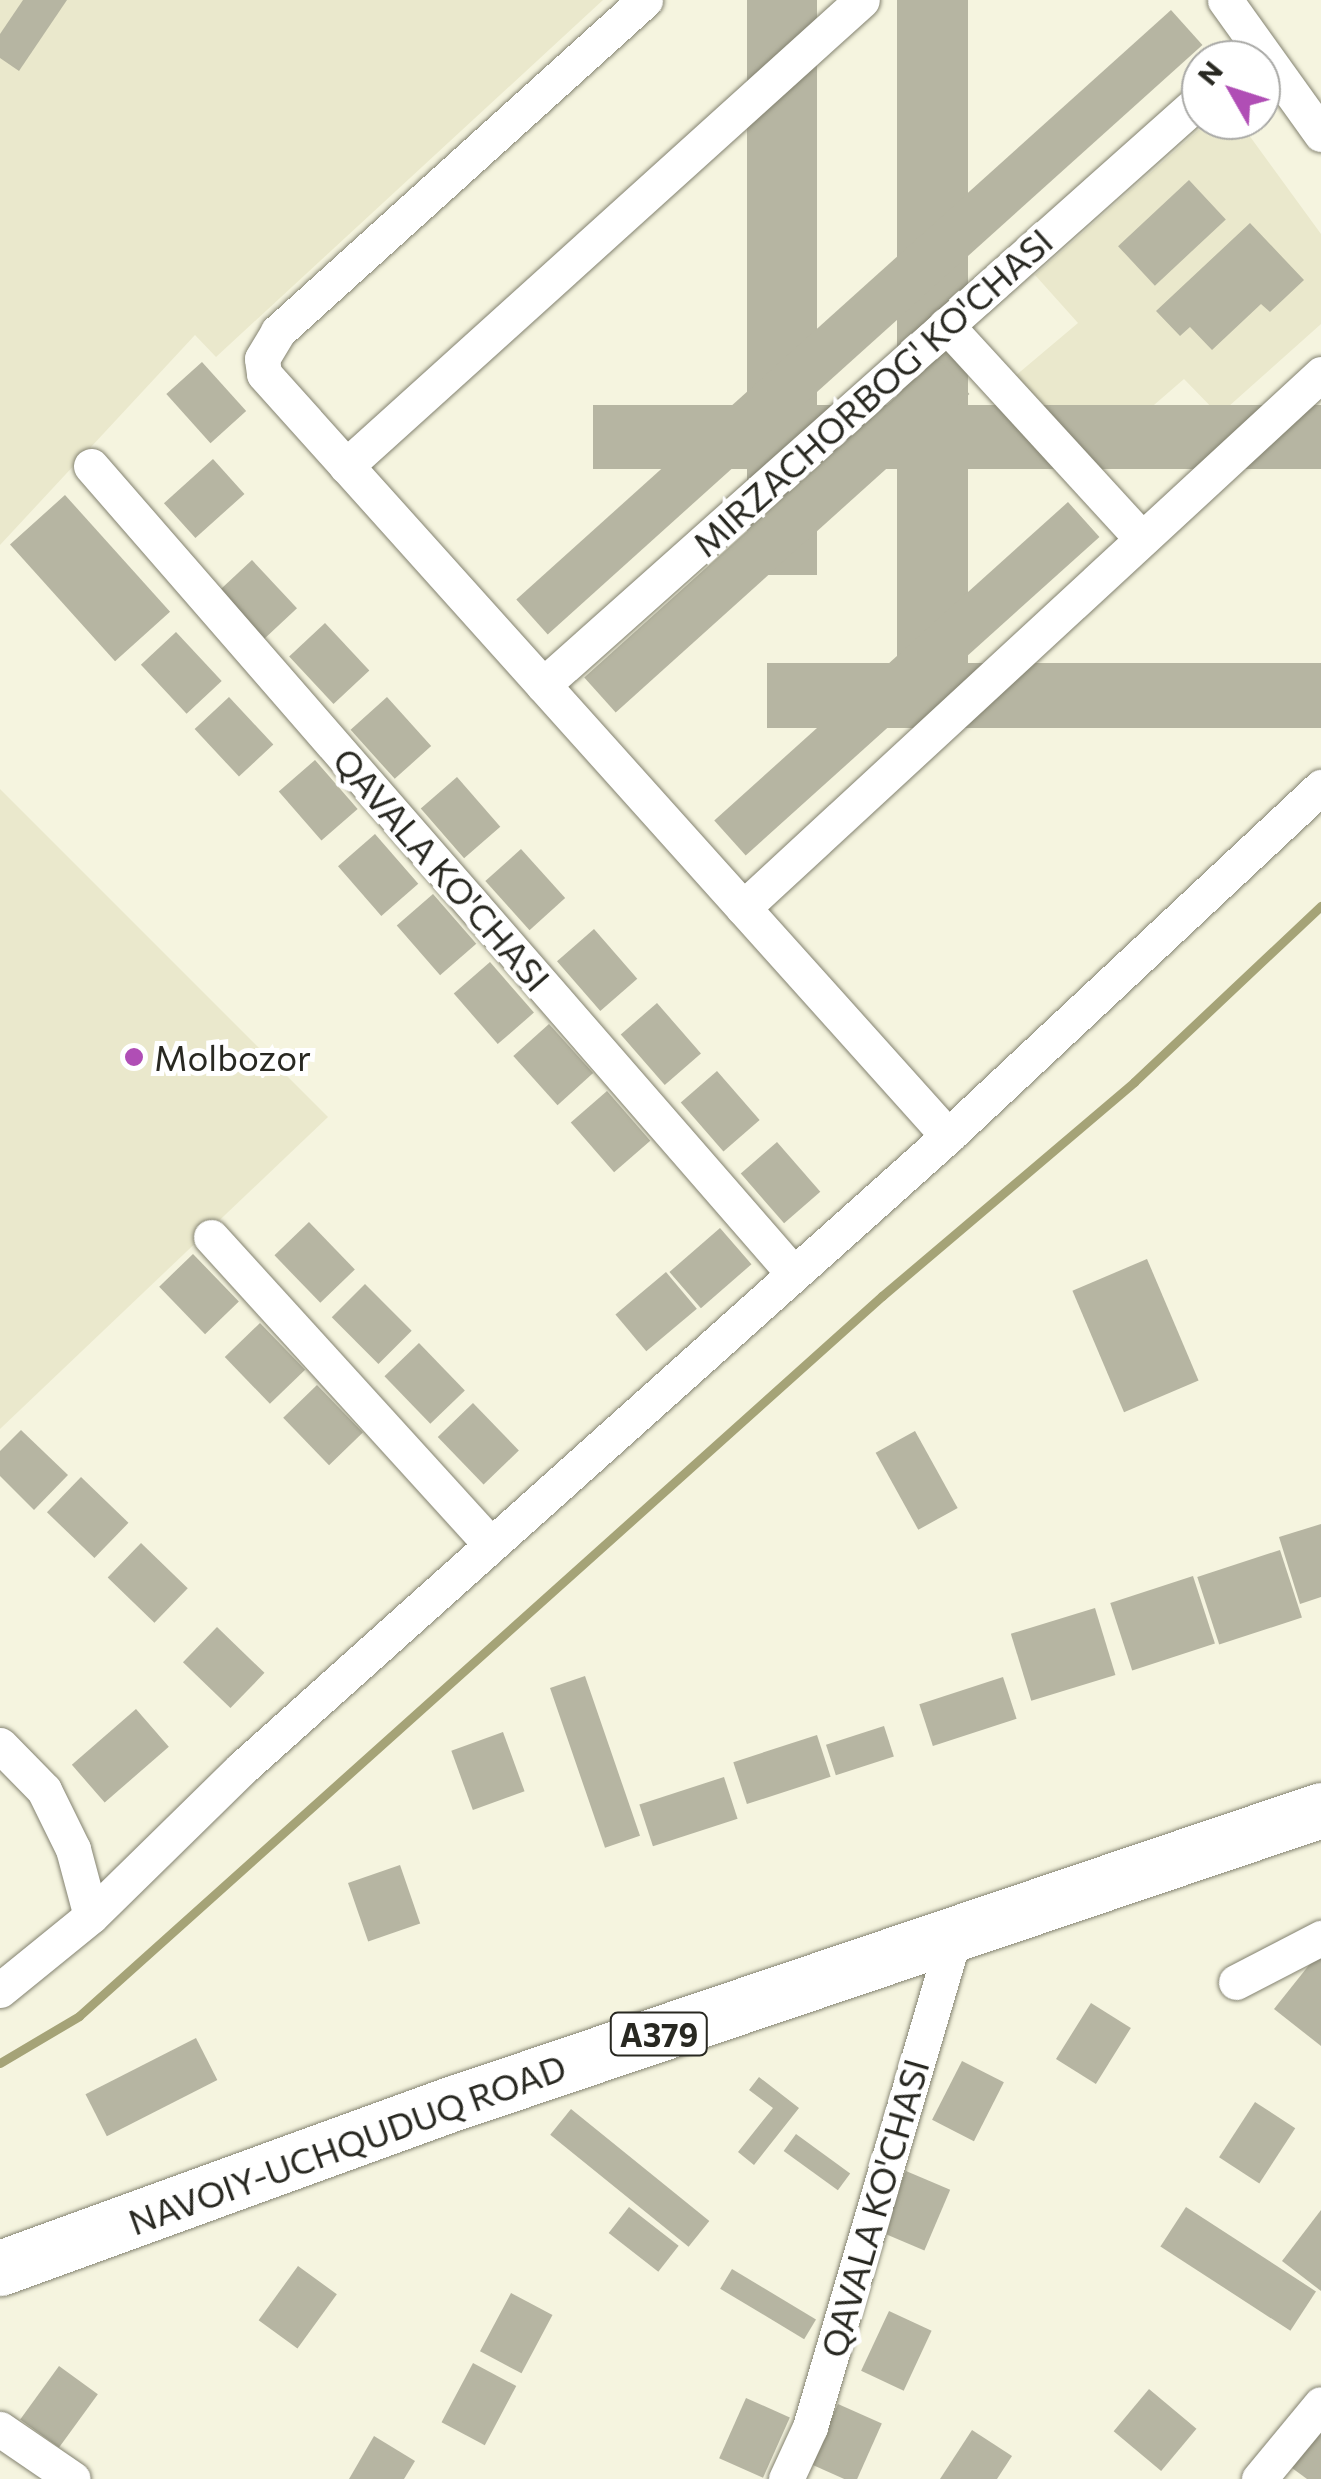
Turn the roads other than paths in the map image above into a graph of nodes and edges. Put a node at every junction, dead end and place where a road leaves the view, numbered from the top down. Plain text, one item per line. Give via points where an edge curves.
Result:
1 (645, 0) edge
2 (862, 0) edge
3 (1225, 0) edge
4 (1245, 40) edge
5 (1281, 88) edge
6 (1181, 117) edge
7 (1321, 134) edge
8 (946, 326) junction
9 (1321, 374) edge
10 (91, 466) dead end
11 (346, 466) junction
12 (1142, 539) junction
13 (542, 685) junction
14 (1321, 788) edge
15 (743, 908) junction
16 (948, 1136) junction
17 (211, 1237) dead end
18 (793, 1273) junction
19 (489, 1543) junction
20 (0, 1746) edge
21 (1321, 1810) edge
22 (91, 1916) junction
23 (955, 1934) junction
24 (1321, 1938) edge
25 (1236, 1982) dead end
26 (0, 1990) edge
27 (0, 2268) edge
28 (1321, 2404) edge
29 (0, 2428) edge
30 (74, 2479) edge
31 (786, 2479) edge
32 (1260, 2479) edge

1 - 11 street via 268,346 264,374
2 - 11 street
3 - 4 street
5 - 7 street
6 - 8 street, MIRZACHORBOG' KO'CHASI
8 - 12 street
8 - 13 street, MIRZACHORBOG' KO'CHASI
9 - 12 street
10 - 18 street, QAVALA KO'CHASI
11 - 13 street
12 - 15 street
13 - 15 street
14 - 16 street
15 - 16 street
16 - 18 street
17 - 19 street
18 - 19 street
19 - 22 street
20 - 22 street via 44,1790 73,1849
21 - 23 highway, NAVOIY-UCHQUDUQ ROAD / A379
22 - 26 street
23 - 27 highway, NAVOIY-UCHQUDUQ ROAD / A379
23 - 31 street, QAVALA KO'CHASI via 810,2427
24 - 25 street
28 - 32 street
29 - 30 street

